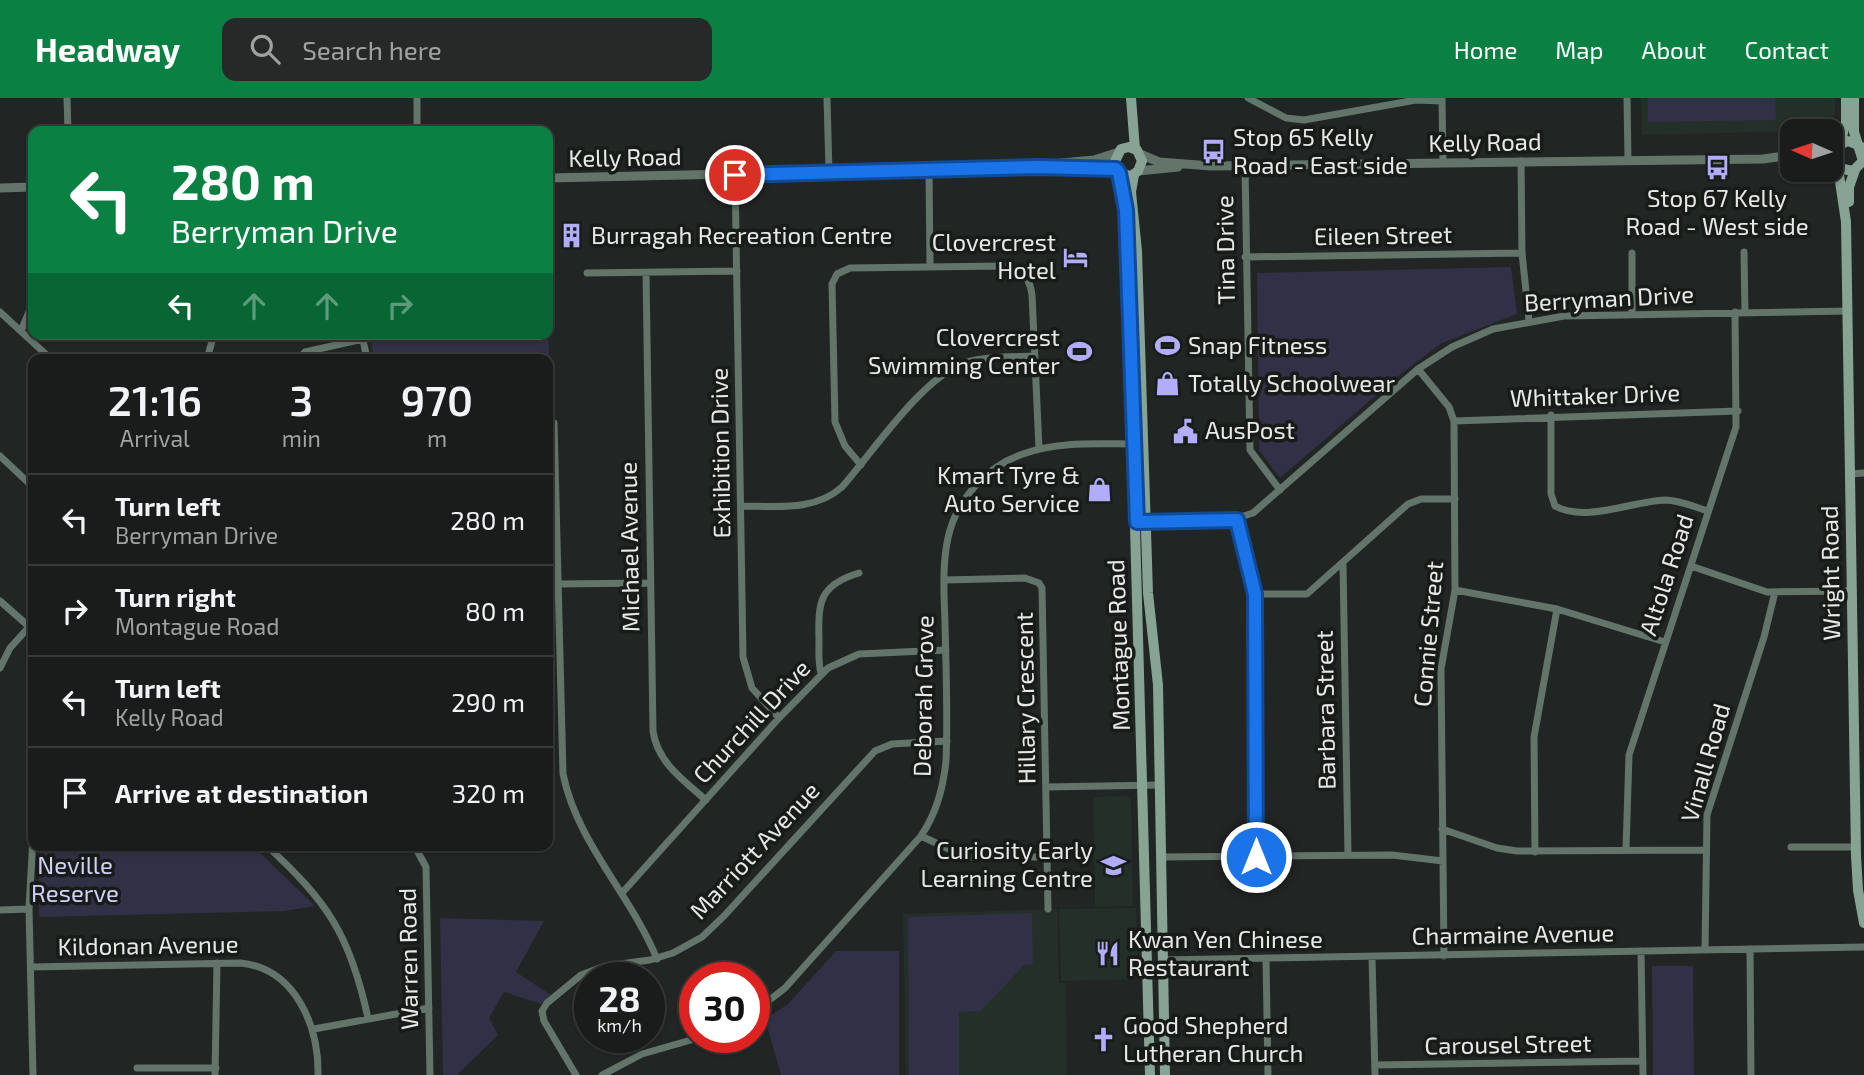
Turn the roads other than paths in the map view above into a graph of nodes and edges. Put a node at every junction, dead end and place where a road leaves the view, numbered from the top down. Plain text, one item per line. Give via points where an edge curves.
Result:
1 (67, 98) edge
2 (417, 98) edge
3 (827, 98) edge
4 (1129, 98) edge
5 (1248, 98) edge
6 (1627, 98) edge
7 (1846, 98) edge
8 (1854, 98) edge
9 (1442, 99) edge
10 (68, 126) edge
11 (417, 126) edge
12 (1843, 129) edge
13 (1843, 144) edge
14 (1861, 148) edge
15 (1120, 151) junction
16 (1138, 152) junction
17 (1780, 156) edge
18 (1628, 160) junction
19 (1521, 161) junction
20 (1443, 162) junction
21 (1183, 166) junction
22 (1245, 166) junction
23 (1039, 167) junction
24 (1860, 167) edge
25 (929, 170) junction
26 (1118, 171) junction
27 (1843, 171) edge
28 (829, 172) junction
29 (1136, 173) junction
30 (735, 175) junction
31 (553, 178) edge
32 (1838, 182) edge
33 (28, 187) edge
34 (0, 188) edge
35 (1846, 222) junction
36 (1744, 252) dead end
37 (1522, 253) junction
38 (1632, 253) dead end
39 (1245, 257) junction
40 (930, 266) junction
41 (737, 271) junction
42 (587, 273) dead end
43 (646, 273) junction
44 (1847, 311) junction
45 (0, 312) edge
46 (1735, 312) junction
47 (1745, 313) junction
48 (28, 314) edge
49 (1632, 315) junction
50 (1529, 320) junction
51 (21, 331) junction
52 (28, 338) edge
53 (31, 340) edge
54 (351, 340) edge
55 (46, 354) edge
56 (303, 354) edge
57 (1035, 356) junction
58 (1418, 369) junction
59 (1738, 411) junction
60 (1551, 415) junction
61 (1454, 421) junction
62 (554, 423) dead end
63 (1138, 444) junction
64 (1039, 449) junction
65 (0, 456) edge
66 (861, 465) junction
67 (1864, 473) edge
68 (1850, 474) junction
69 (28, 482) edge
70 (1280, 490) junction
71 (1455, 499) junction
72 (741, 506) junction
73 (1708, 512) junction
74 (1237, 520) junction
75 (1141, 522) junction
76 (1343, 564) junction
77 (1691, 566) junction
78 (859, 573) dead end
79 (944, 580) junction
80 (650, 583) junction
81 (558, 584) junction
82 (1455, 590) junction
83 (1853, 591) junction
84 (1775, 592) junction
85 (1255, 594) junction
86 (0, 601) edge
87 (1558, 609) junction
88 (28, 626) edge
89 (28, 632) edge
90 (1665, 642) junction
91 (946, 650) junction
92 (0, 668) edge
93 (821, 673) junction
94 (779, 718) junction
95 (947, 741) junction
96 (1144, 785) junction
97 (1159, 785) junction
98 (1047, 787) junction
99 (706, 800) junction
100 (1442, 829) junction
101 (922, 835) junction
102 (1859, 844) edge
103 (1791, 847) dead end
104 (1626, 849) junction
105 (1704, 850) junction
106 (32, 851) edge
107 (272, 851) edge
108 (417, 851) edge
109 (1535, 852) junction
110 (1348, 855) junction
111 (1048, 857) junction
112 (1161, 857) junction
113 (1256, 857) junction
114 (1443, 861) junction
115 (622, 893) junction
116 (29, 909) junction
117 (1048, 909) dead end
118 (0, 910) edge
119 (1864, 923) edge
120 (1864, 947) edge
121 (1750, 949) junction
122 (1705, 950) junction
123 (1641, 951) junction
124 (1444, 956) junction
125 (1372, 957) junction
126 (1266, 958) junction
127 (657, 959) junction
128 (1148, 960) junction
129 (1163, 960) junction
130 (217, 963) junction
131 (31, 967) junction
132 (770, 1000) edge
133 (429, 1008) junction
134 (368, 1018) junction
135 (314, 1029) junction
136 (679, 1043) edge
137 (1643, 1061) junction
138 (1375, 1065) junction
139 (1474, 1065) junction
140 (137, 1068) dead end
141 (215, 1071) edge
142 (33, 1075) edge
143 (318, 1075) edge
144 (430, 1075) edge
145 (576, 1075) edge
146 (602, 1075) edge
147 (1150, 1075) edge
148 (1165, 1075) edge
149 (1268, 1075) edge
150 (1375, 1075) edge
151 (1474, 1075) edge
152 (1643, 1075) edge
153 (1751, 1075) edge

1 - 10 street
2 - 11 street
3 - 28 street
4 - 15 main road
4 - 16 main road
5 - 9 street via 1286,118 1304,120
6 - 18 street
7 - 12 main road
8 - 14 main road via 1854,132
9 - 20 street
13 - 14 main road
14 - 24 main road via 1864,158
15 - 16 main road
15 - 23 street, Kelly Road via 1099,160
15 - 26 main road, Montague Road
16 - 21 street, Kelly Road via 1155,161
16 - 29 main road, Montague Road via 1142,165
17 - 18 street, Kelly Road
18 - 19 street, Kelly Road
19 - 20 street, Kelly Road
19 - 37 street
20 - 22 street, Kelly Road
21 - 22 street, Kelly Road
21 - 29 street, Kelly Road
22 - 39 street, Tina Drive
23 - 25 street, Kelly Road
23 - 26 street, Kelly Road
24 - 27 main road
24 - 35 main road, Wright Road via 1849,187
25 - 28 street, Kelly Road
25 - 40 street
26 - 29 main road
26 - 63 main road, Montague Road via 1126,210
28 - 30 street, Kelly Road
29 - 63 main road, Montague Road via 1132,192 1137,251
30 - 31 street, Kelly Road
30 - 41 street, Exhibition Drive
32 - 35 main road, Wright Road
33 - 34 street
35 - 44 main road, Wright Road
36 - 47 street
37 - 39 street, Eileen Street
37 - 50 street
38 - 49 street
39 - 70 street, Tina Drive via 1250,450
40 - 57 street via 1012,267 1021,272 1031,287
40 - 66 street via 850,268 834,279 835,422 845,446
41 - 43 street
41 - 72 street, Exhibition Drive
42 - 43 street
43 - 80 street, Michael Avenue
44 - 47 street, Berryman Drive
44 - 68 main road, Wright Road
45 - 51 street
46 - 47 street, Berryman Drive
46 - 49 street, Berryman Drive
46 - 59 street, Altola Road
48 - 51 street
49 - 50 street, Berryman Drive
50 - 58 street, Berryman Drive via 1479,334
51 - 52 street
53 - 55 street
54 - 56 street
57 - 64 street
57 - 66 street via 979,360 956,367 915,400
58 - 61 street, Connie Street via 1450,407
58 - 70 street, Berryman Drive
59 - 60 street, Whittaker Drive
59 - 73 street, Altola Road
60 - 61 street, Whittaker Drive
60 - 73 street via 1551,494 1556,506 1593,511 1673,500
61 - 71 street, Connie Street
62 - 81 street
63 - 64 street, Deborah Grove
63 - 75 main road, Montague Road
64 - 79 street, Deborah Grove via 1002,463 975,486 948,536
65 - 69 street
66 - 72 street via 836,493 816,503
67 - 68 street
68 - 83 main road, Wright Road
70 - 74 street, Berryman Drive via 1258,510
71 - 76 street via 1412,502
71 - 82 street, Connie Street
72 - 94 street, Exhibition Drive via 744,665 752,688
73 - 77 street, Altola Road
74 - 75 street, Berryman Drive
74 - 85 street
75 - 96 main road, Montague Road
75 - 97 main road, Montague Road via 1158,685
76 - 85 street via 1307,594
76 - 110 street, Barbara Street
77 - 84 street
77 - 90 street, Altola Road
78 - 93 street via 839,582 822,598 818,611
79 - 91 street, Deborah Grove
79 - 98 street, Hillary Crescent via 1025,578 1041,585
80 - 81 street
80 - 99 street, Michael Avenue via 654,738 668,765
81 - 115 street via 560,749 565,785 580,825
82 - 87 street
82 - 100 street, Connie Street via 1441,669
83 - 84 street
83 - 102 main road, Wright Road
84 - 105 street, Vinall Road via 1707,815
85 - 113 street
86 - 88 street
87 - 90 street
87 - 109 street via 1535,727
89 - 92 street via 10,648
90 - 104 street, Altola Road via 1627,761
91 - 93 street, Churchill Drive via 859,654
91 - 95 street, Deborah Grove
93 - 94 street, Churchill Drive
94 - 99 street, Churchill Drive
95 - 101 street, Deborah Grove via 940,796
95 - 127 street, Marriott Avenue via 892,744 874,751 717,924 691,944
96 - 97 street
96 - 98 street
96 - 128 main road, Montague Road
97 - 112 main road, Montague Road
98 - 111 street, Hillary Crescent
99 - 115 street, Churchill Drive
100 - 109 street via 1497,848
100 - 114 street, Connie Street
101 - 111 street via 966,857
101 - 132 street, Deborah Grove
102 - 103 street
102 - 119 main road, Wright Road via 1858,890
104 - 105 street
104 - 109 street
105 - 122 street, Vinall Road
106 - 116 street
107 - 134 street via 309,886 331,918 356,967
108 - 133 street, Warren Road via 426,867
110 - 113 street
110 - 114 street
111 - 117 street, Hillary Crescent
112 - 113 street
112 - 129 main road, Montague Road
114 - 124 street, Connie Street
115 - 127 street
116 - 118 street
116 - 131 street
120 - 121 street, Charmaine Avenue
121 - 122 street, Charmaine Avenue
121 - 153 street
122 - 123 street, Charmaine Avenue
123 - 124 street, Charmaine Avenue
123 - 137 street
124 - 125 street, Charmaine Avenue
125 - 126 street, Charmaine Avenue
125 - 138 street
126 - 129 street, Charmaine Avenue
126 - 149 street
127 - 145 street, Marriott Avenue via 586,972 543,1007 544,1021
128 - 129 main road
128 - 147 main road, Montague Road
129 - 148 main road, Montague Road
130 - 131 street, Kildonan Avenue
130 - 135 street, Kildonan Avenue via 252,965 275,976 298,1000
130 - 141 street
131 - 142 street
133 - 134 street
133 - 144 street, Warren Road
134 - 135 street
135 - 143 street, Kildonan Avenue
136 - 146 street via 642,1054
137 - 139 street, Carousel Street
137 - 152 street
138 - 139 street, Carousel Street
138 - 150 street
139 - 151 street
140 - 141 street

